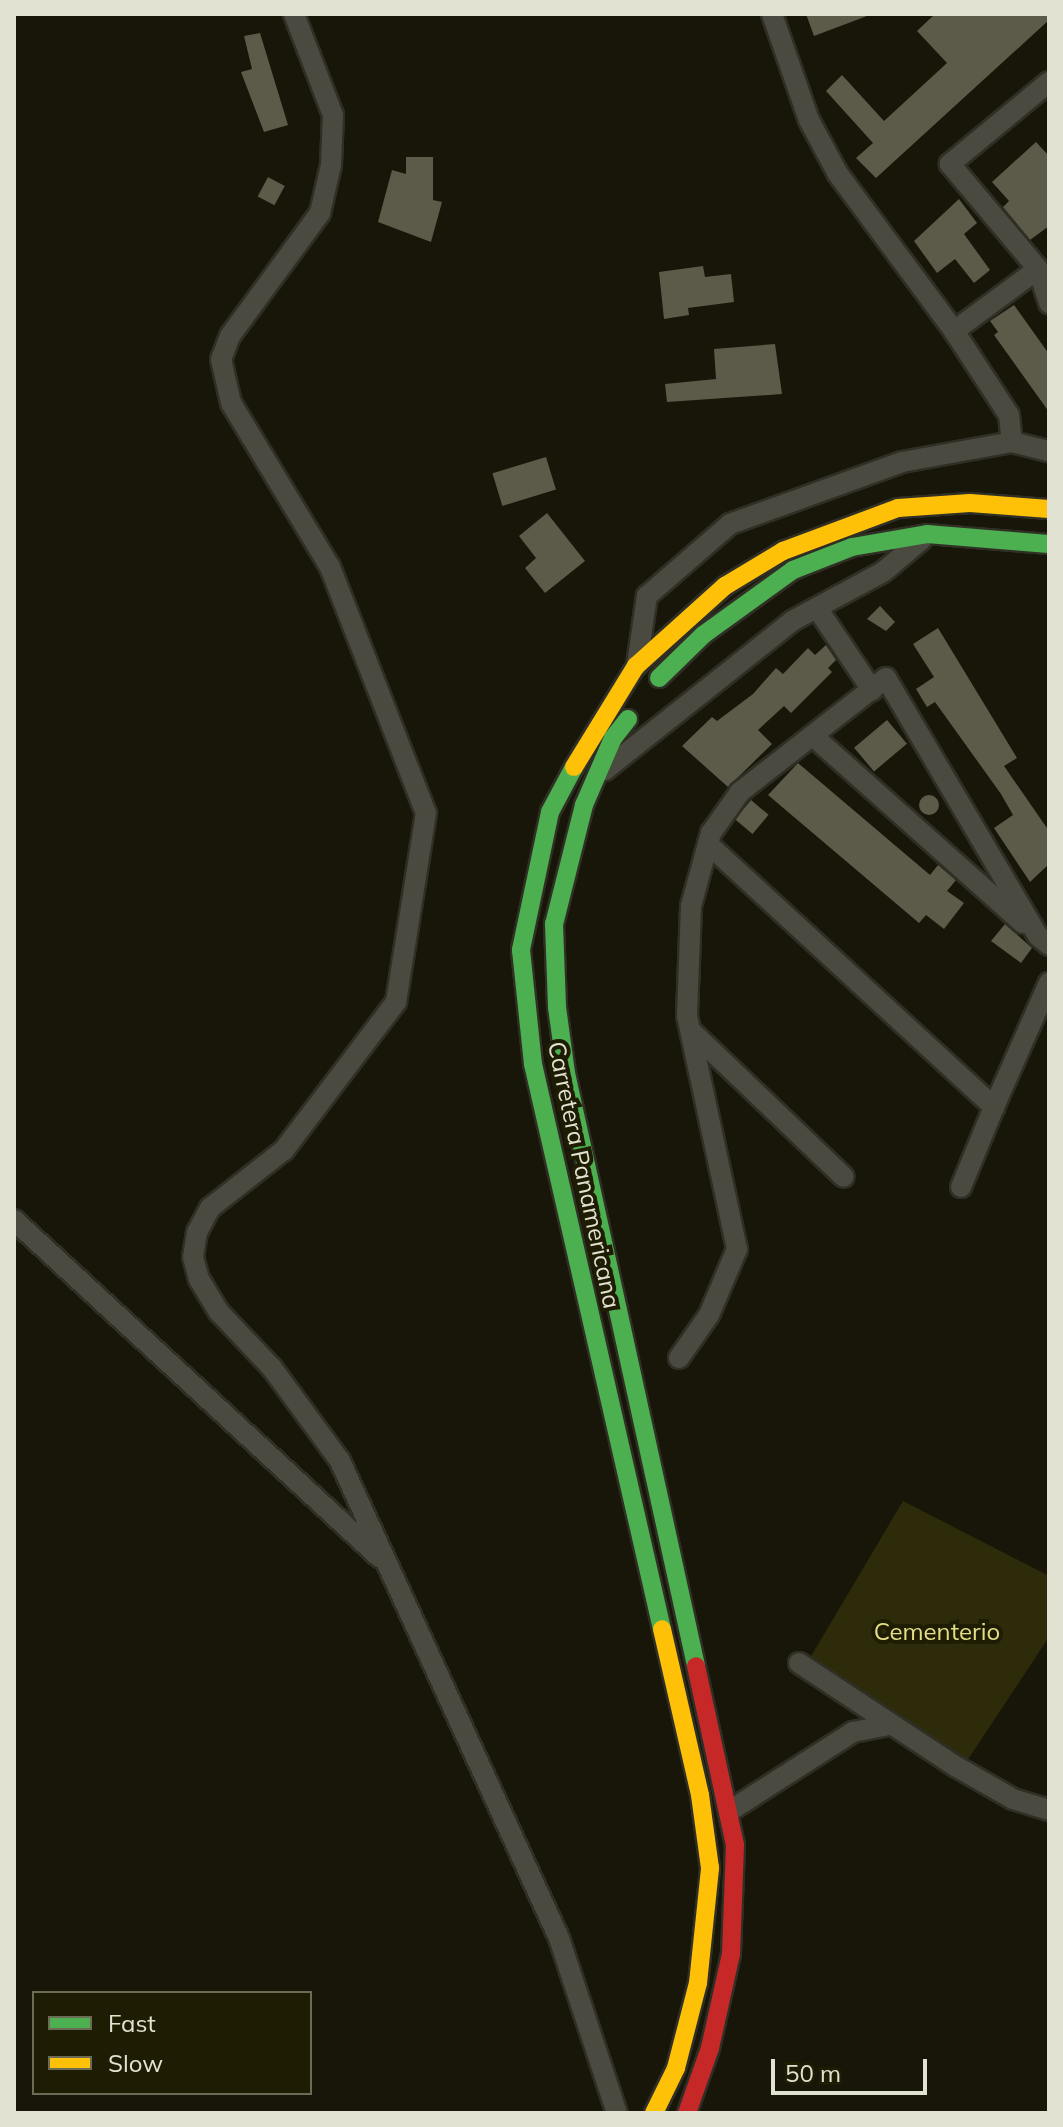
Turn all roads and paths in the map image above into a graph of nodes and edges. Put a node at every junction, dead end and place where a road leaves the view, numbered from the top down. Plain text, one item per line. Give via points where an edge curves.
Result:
1 (294, 14) edge
2 (772, 14) edge
3 (1049, 82) edge
4 (1038, 269) junction
5 (1049, 303) edge
6 (954, 331) junction
7 (1012, 442) junction
8 (1049, 451) edge
9 (1049, 509) edge
10 (927, 534) junction
11 (1049, 544) edge
12 (817, 608) junction
13 (636, 666) junction
14 (872, 690) junction
15 (813, 736) junction
16 (596, 778) junction
17 (708, 844) junction
18 (1043, 941) edge
19 (1049, 983) edge
20 (691, 1031) junction
21 (994, 1107) junction
22 (844, 1177) dead end
23 (961, 1187) dead end
24 (14, 1220) edge
25 (679, 1358) dead end
26 (388, 1565) junction
27 (799, 1663) dead end
28 (890, 1725) junction
29 (731, 1810) junction
30 (1049, 1810) edge
31 (617, 2113) edge
32 (654, 2113) edge
33 (687, 2113) edge

1 - 26 street via 333,115 331,165 320,213 230,336 221,359 231,403 330,567 426,813 396,1002 284,1150 210,1208 197,1232 193,1257 219,1312 272,1368 340,1461
2 - 6 street via 809,120 838,174
3 - 4 street via 950,164
4 - 5 street
4 - 6 street
6 - 7 street via 1009,415
7 - 8 street
7 - 13 street via 902,462 730,524 647,596
9 - 13 highway, Carretera Panamericana via 970,503 898,508 841,525 725,586
10 - 11 highway, Carretera Panamericana
10 - 12 street via 883,572
10 - 16 highway, Carretera Panamericana via 852,547 793,570 703,635 613,738
12 - 14 street
12 - 16 street via 780,630
13 - 32 highway, Carretera Panamericana via 578,754 550,812 521,950 533,1064 700,1795 710,1868 698,1983 676,2068
14 - 15 street
14 - 18 street via 886,678
15 - 17 street via 740,792
15 - 18 street
16 - 29 highway, Carretera Panamericana via 584,805 554,924 557,1007 566,1073
17 - 20 street via 691,906
17 - 21 street
19 - 21 street
20 - 22 street
20 - 25 street via 737,1249 709,1315
21 - 23 street
24 - 26 street
26 - 31 street via 559,1938
27 - 28 street
28 - 29 street via 853,1732
28 - 30 street via 1013,1799
29 - 33 highway, Carretera Panamericana via 737,1875 731,1954 710,2048

